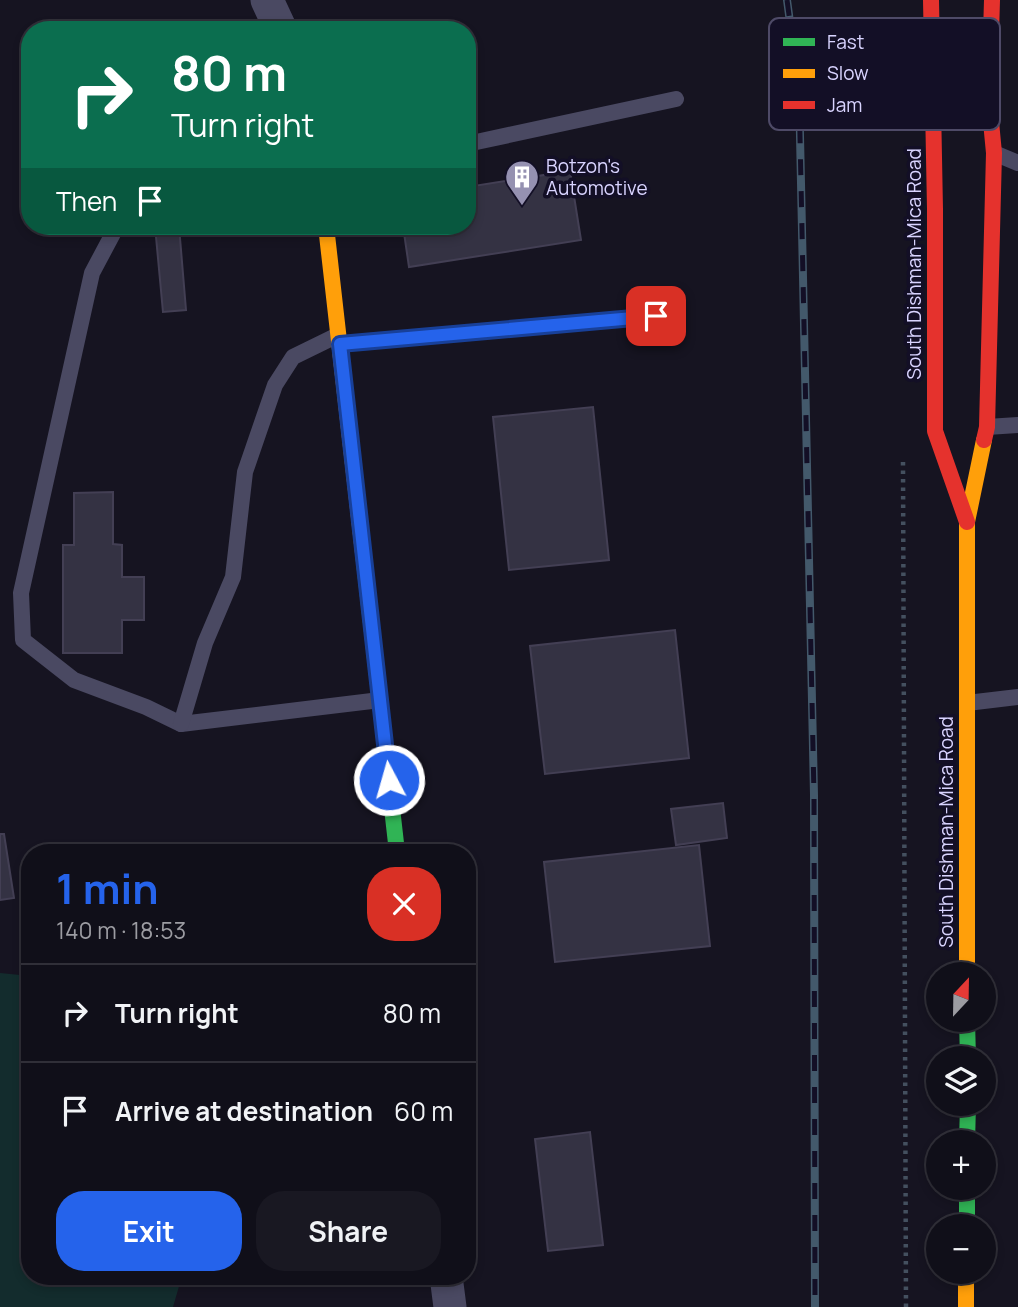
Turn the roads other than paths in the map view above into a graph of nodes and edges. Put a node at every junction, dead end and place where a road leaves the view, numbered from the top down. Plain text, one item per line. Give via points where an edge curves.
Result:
1 (931, 0) edge
2 (992, 0) edge
3 (931, 18) edge
4 (991, 18) edge
5 (676, 99) dead end
6 (934, 130) edge
7 (992, 130) edge
8 (476, 142) edge
9 (994, 153) junction
10 (1018, 163) edge
11 (112, 235) edge
12 (327, 235) edge
13 (656, 316) dead end
14 (339, 339) junction
15 (1018, 425) edge
16 (987, 427) junction
17 (967, 522) junction
18 (1018, 697) edge
19 (380, 701) junction
20 (967, 703) junction
21 (181, 724) junction
22 (396, 844) edge
23 (967, 962) edge
24 (966, 1284) edge
25 (447, 1285) edge
26 (450, 1307) edge
27 (966, 1307) edge

1 - 3 main road, South Dishman-Mica Road
2 - 4 main road, South Dishman-Mica Road
5 - 8 lane
6 - 17 main road, South Dishman-Mica Road via 935,431
7 - 9 main road, South Dishman-Mica Road
9 - 10 lane
9 - 16 main road, South Dishman-Mica Road
11 - 21 lane via 92,273 21,593 23,640 74,680
12 - 14 main road
13 - 14 lane
14 - 19 main road
14 - 21 lane via 293,357 275,385 245,472 233,577 205,643
15 - 16 lane
16 - 17 main road, South Dishman-Mica Road
17 - 20 main road, South Dishman-Mica Road
18 - 20 lane
19 - 21 lane
19 - 22 main road
20 - 23 main road, South Dishman-Mica Road
24 - 27 main road
25 - 26 street

